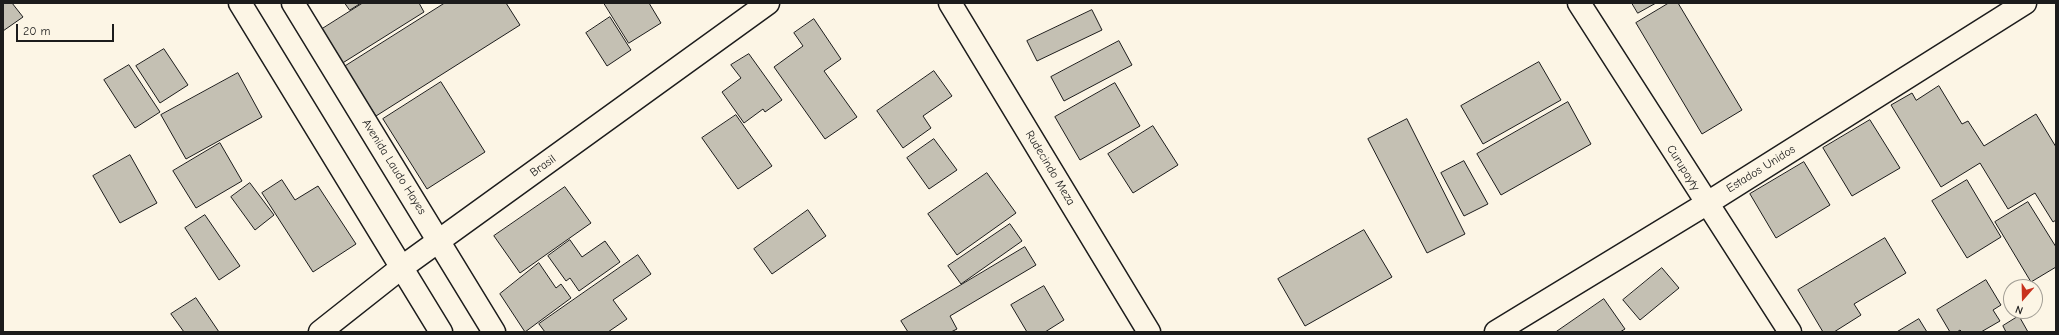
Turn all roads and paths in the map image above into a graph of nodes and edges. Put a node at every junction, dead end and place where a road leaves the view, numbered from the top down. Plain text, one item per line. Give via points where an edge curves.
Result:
1 (240, 3) edge
2 (293, 3) edge
3 (768, 3) edge
4 (950, 3) edge
5 (1579, 3) edge
6 (2024, 3) edge
7 (1706, 204) junction
8 (440, 241) junction
9 (401, 268) junction
10 (320, 332) edge
11 (441, 332) edge
12 (494, 332) edge
13 (1149, 332) edge
14 (1496, 332) edge
15 (1790, 332) edge

1 - 9 street
2 - 8 street, Avenida Laudo Hayes
3 - 8 street, Brasil
4 - 13 street, Rudecindo Meza
5 - 7 street, Curupayty
6 - 7 street, Estados Unidos
7 - 14 street, Estados Unidos
7 - 15 street, Curupayty
8 - 9 street, Brasil
8 - 12 street, Avenida Laudo Hayes
9 - 10 street, Brasil
9 - 11 street

